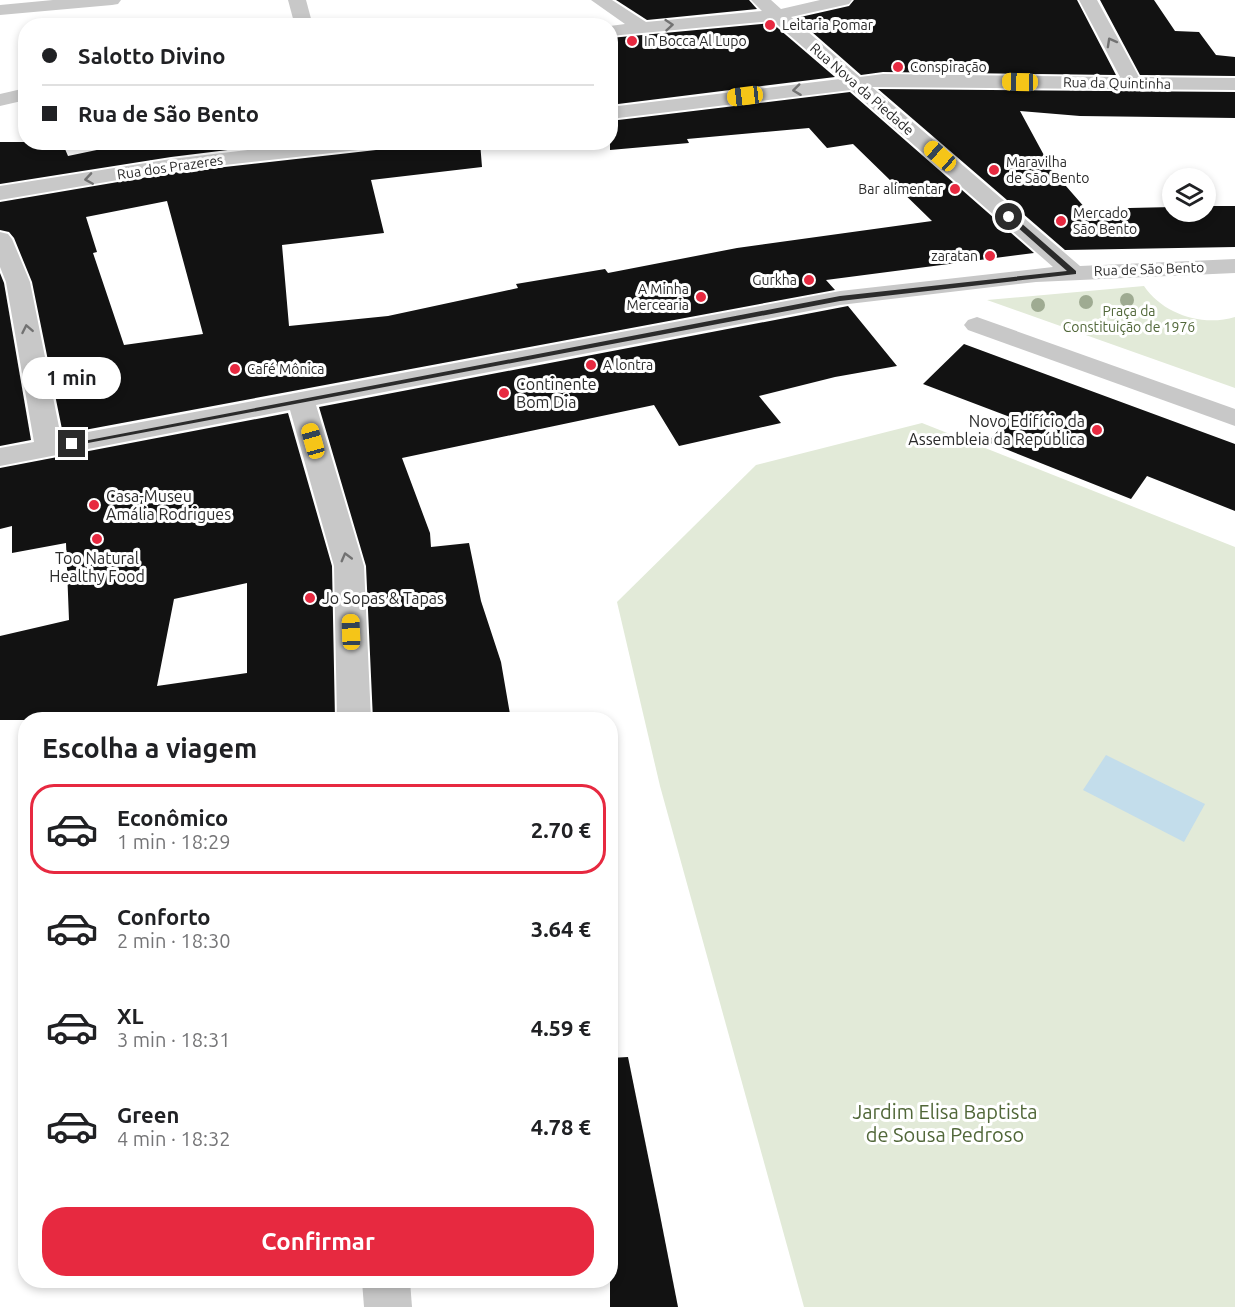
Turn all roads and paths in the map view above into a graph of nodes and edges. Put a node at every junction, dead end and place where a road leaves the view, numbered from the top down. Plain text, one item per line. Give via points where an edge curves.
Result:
1 (112, 0) edge
2 (297, 0) edge
3 (600, 0) edge
4 (760, 0) edge
5 (843, 0) edge
6 (1088, 0) edge
7 (0, 10) edge
8 (777, 15) junction
9 (302, 18) edge
10 (643, 28) junction
11 (618, 30) edge
12 (855, 83) junction
13 (1133, 83) junction
14 (1235, 84) edge
15 (18, 96) edge
16 (0, 100) edge
17 (618, 112) edge
18 (290, 150) edge
19 (0, 193) edge
20 (0, 239) edge
21 (1235, 266) edge
22 (1073, 272) junction
23 (977, 325) dead end
24 (301, 400) junction
25 (1235, 418) edge
26 (49, 448) junction
27 (0, 458) edge
28 (354, 712) edge
29 (387, 1288) edge
30 (388, 1307) edge

1 - 7 street
2 - 9 street
3 - 10 street
4 - 8 street, Rua Nova da Piedade
5 - 8 street
13 -> 6 street
10 -> 8 street
8 - 12 street, Rua Nova da Piedade
10 - 11 street
12 - 13 street, Rua da Quintinha
12 -> 17 street
12 - 22 street, Rua Nova da Piedade
13 - 14 street, Rua da Quintinha
15 - 16 street
18 -> 19 street, Rua dos Prazeres
26 -> 20 street via 18,282
21 - 22 street, Rua de São Bento
22 - 24 street, Rua de São Bento via 840,298
23 - 25 street
24 - 26 street, Rua de São Bento
28 -> 24 street via 349,566
26 - 27 street, Rua de São Bento
29 - 30 street

